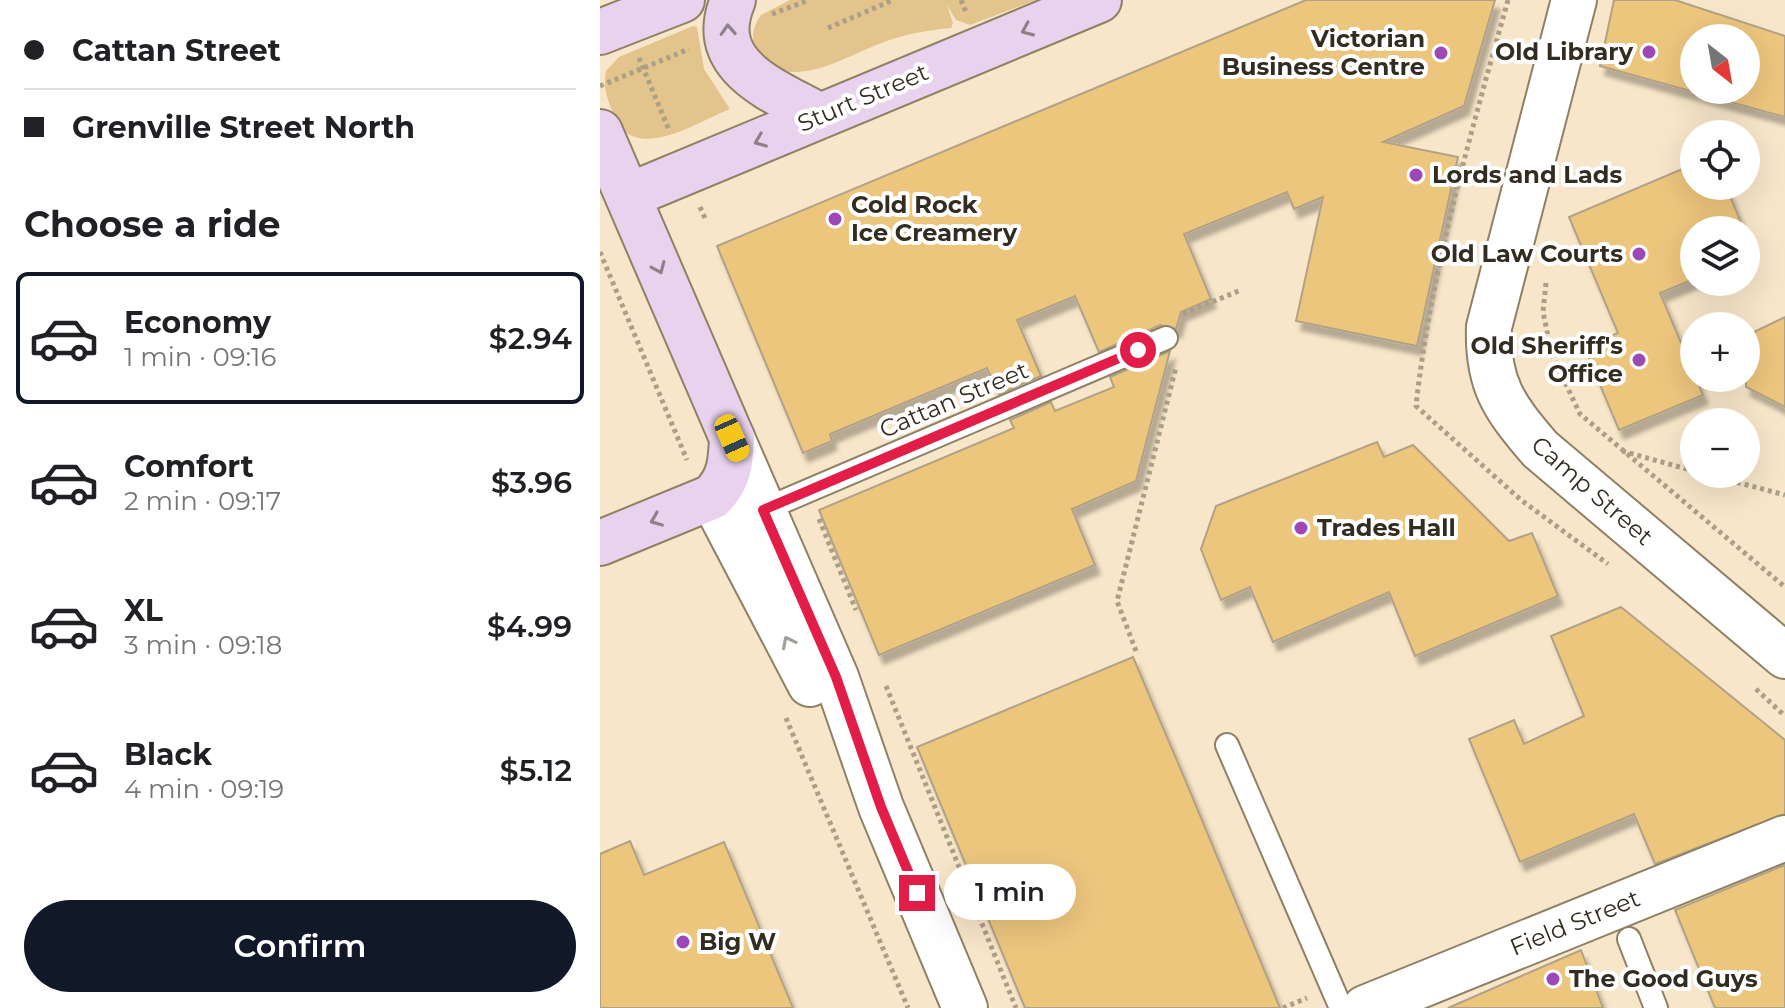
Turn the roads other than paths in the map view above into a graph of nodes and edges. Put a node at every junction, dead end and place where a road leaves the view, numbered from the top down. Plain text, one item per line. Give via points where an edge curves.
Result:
1 (682, 0) edge
2 (1099, 0) edge
3 (1574, 0) edge
4 (750, 8) edge
5 (618, 41) edge
6 (820, 116) junction
7 (600, 132) edge
8 (614, 193) edge
9 (1172, 346) road end
10 (732, 438) junction
11 (701, 482) junction
12 (763, 510) junction
13 (600, 543) edge
14 (1785, 656) edge
15 (1227, 745) dead end
16 (881, 807) junction
17 (1785, 838) edge
18 (1629, 939) dead end
19 (965, 1008) edge
20 (1341, 1008) edge
21 (1365, 1008) edge
22 (1656, 1008) edge

1 - 5 street
2 -> 6 street, Sturt Street
3 - 14 street, Camp Street via 1489,327 1487,362 1492,379 1515,420 1540,449
6 -> 4 street via 736,62 727,32
6 -> 8 street, Sturt Street
7 - 8 street
8 -> 10 street
9 - 12 lane, Cattan Street
10 - 11 street via 730,468 722,487
10 - 12 street
11 -> 13 street
16 -> 11 street
12 - 16 street via 836,677
15 - 20 lane
16 - 19 street
17 - 21 street, Field Street
18 - 22 lane

